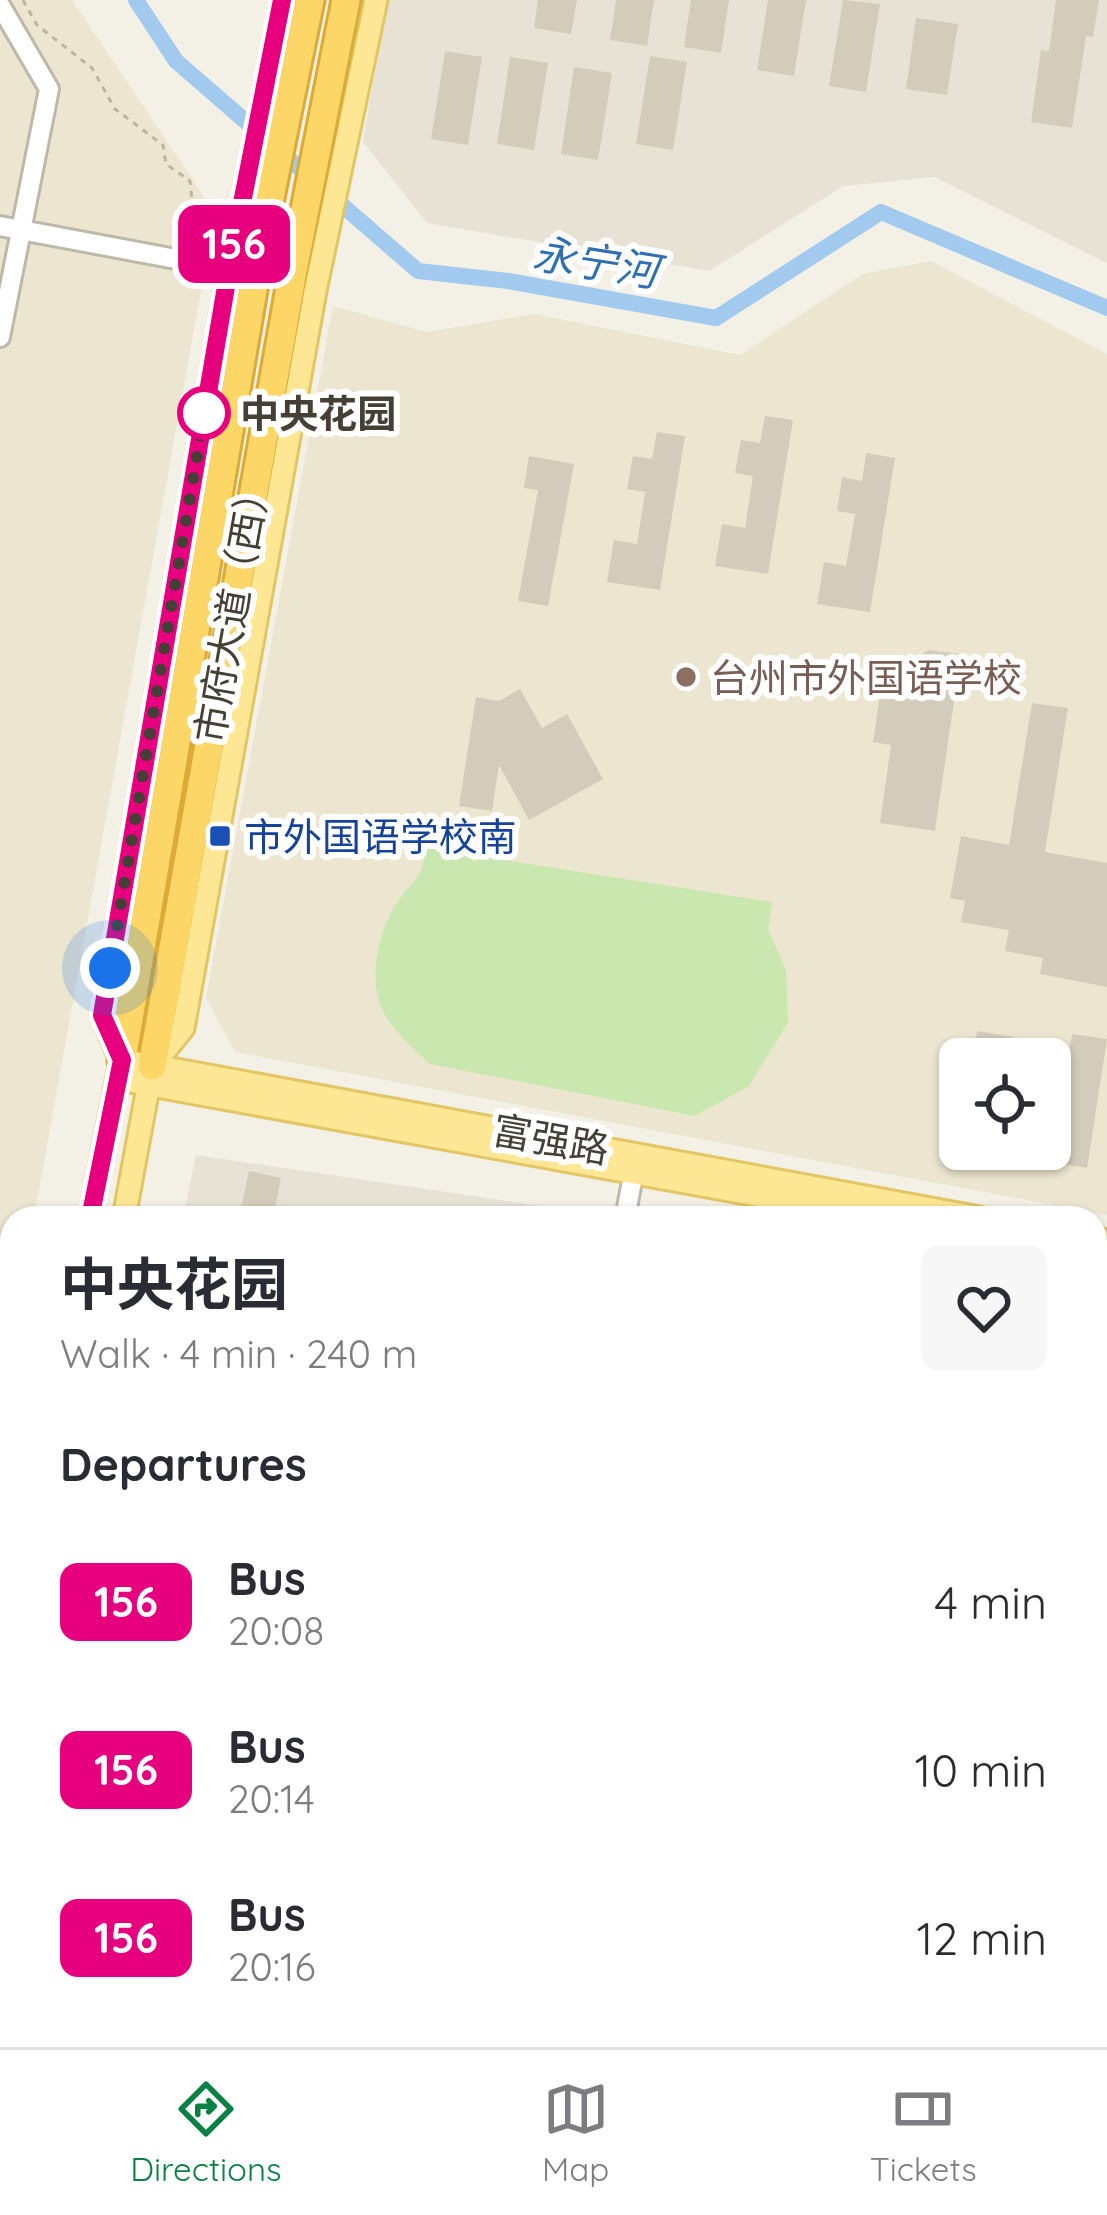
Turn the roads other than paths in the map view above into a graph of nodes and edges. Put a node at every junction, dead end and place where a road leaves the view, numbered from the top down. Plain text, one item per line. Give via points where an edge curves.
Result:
1 (282, 0) edge
2 (310, 0) edge
3 (346, 0) edge
4 (376, 0) edge
5 (0, 5) edge
6 (10, 228) edge
7 (229, 269) junction
8 (0, 338) edge
9 (120, 1070) junction
10 (150, 1075) junction
11 (634, 1171) junction
12 (92, 1206) edge
13 (126, 1206) edge
14 (627, 1206) edge
15 (820, 1206) edge
16 (910, 1206) edge

1 - 7 main road
2 - 9 highway, 市府大道（西）
3 - 10 highway, 市府大道（西）
4 - 10 main road via 314,291 183,1028
5 - 6 street via 49,89
6 - 7 street
6 - 8 street
7 - 9 main road via 102,1015
9 - 10 main road, 富强路
9 - 12 main road, 市府大道（西）
10 - 11 main road, 富强路
10 - 13 main road, 市府大道（西）
10 - 16 main road, 富强路
11 - 14 street
11 - 15 main road, 富强路

